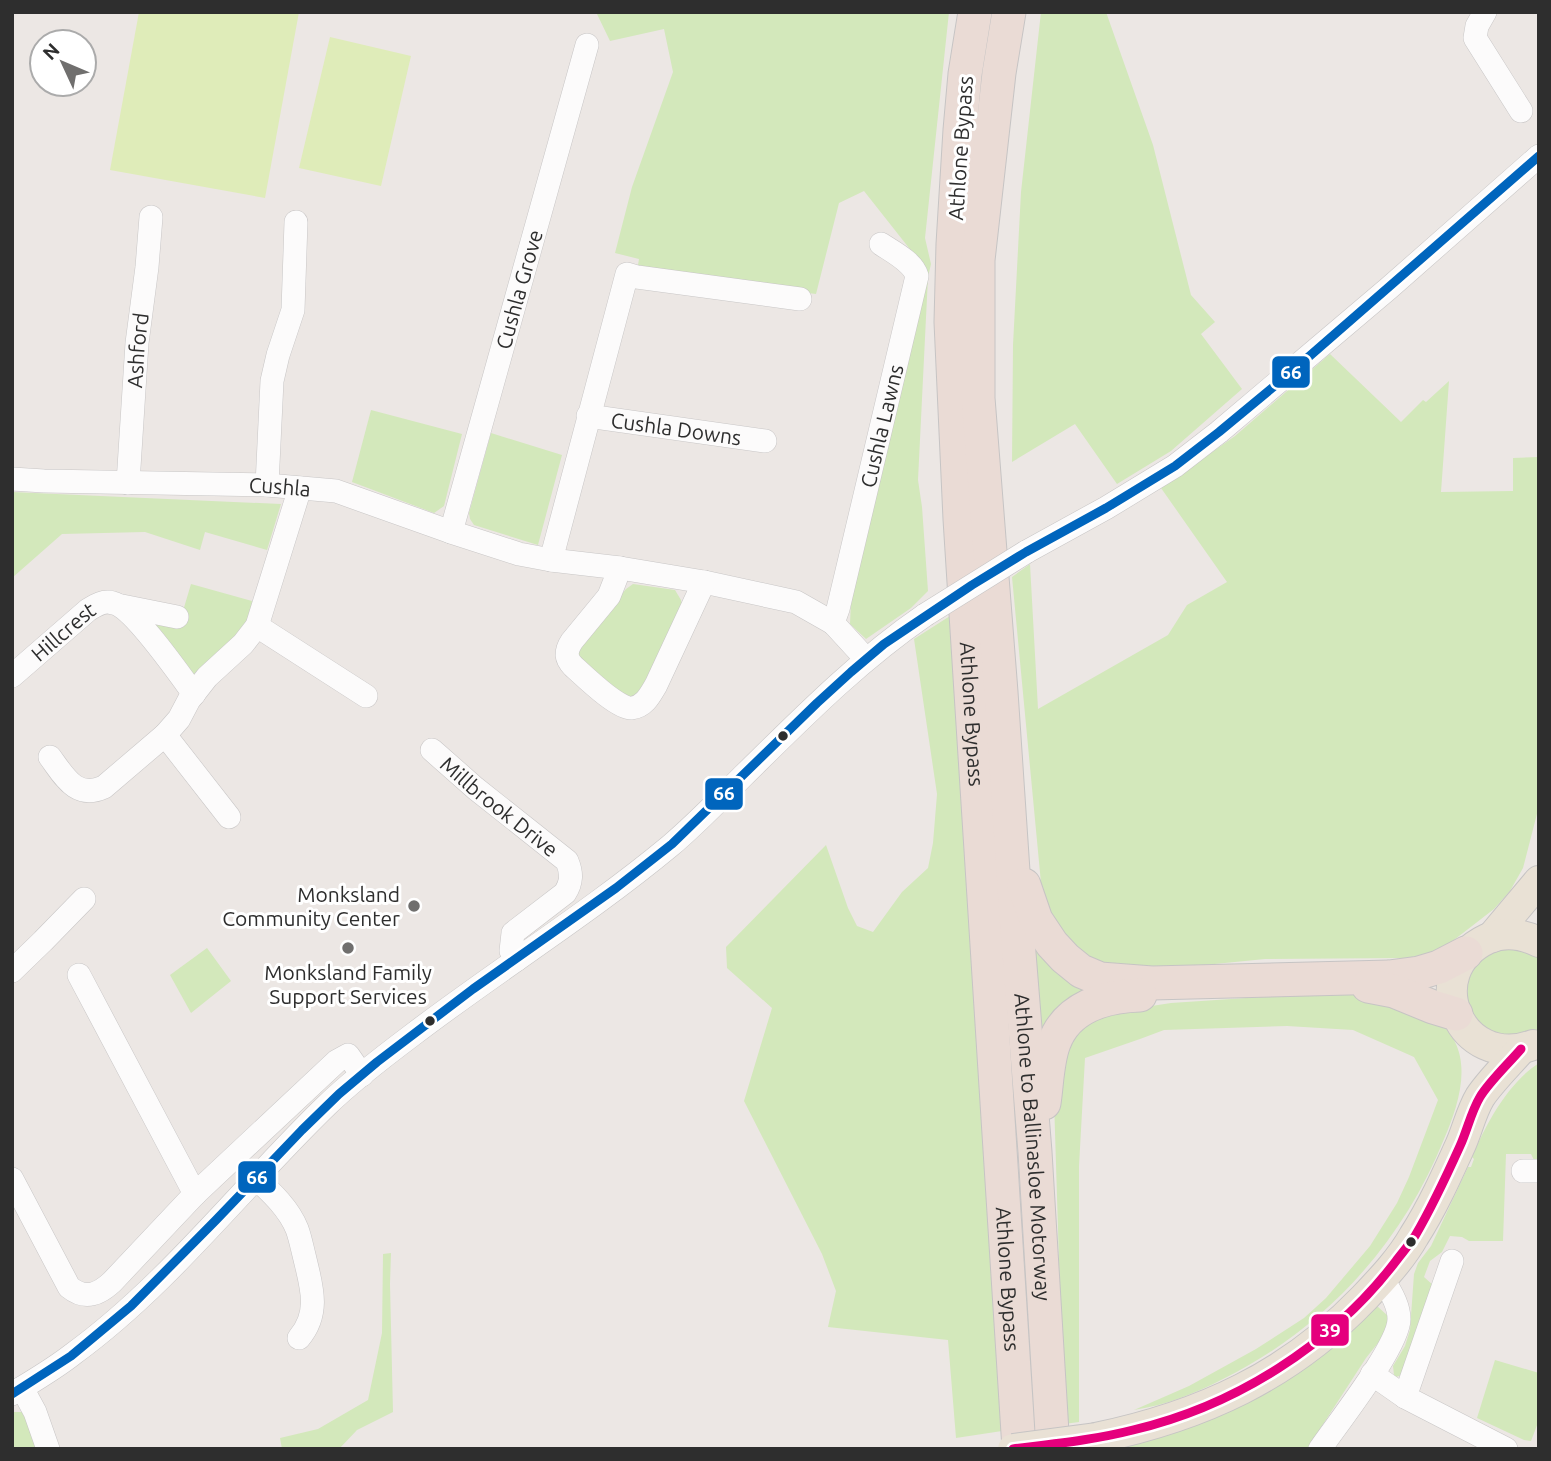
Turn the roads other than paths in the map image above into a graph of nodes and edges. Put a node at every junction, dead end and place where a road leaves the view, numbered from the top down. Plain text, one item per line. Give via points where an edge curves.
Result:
1 (975, 12) edge
2 (1009, 12) edge
3 (1485, 12) edge
4 (587, 46) dead end
5 (1521, 111) dead end
6 (1539, 156) edge
7 (151, 217) dead end
8 (296, 222) dead end
9 (881, 244) dead end
10 (800, 299) dead end
11 (588, 416) junction
12 (765, 441) dead end
13 (12, 479) edge
14 (128, 483) junction
15 (267, 485) junction
16 (300, 488) junction
17 (451, 533) junction
18 (551, 560) junction
19 (620, 568) junction
20 (704, 582) junction
21 (122, 606) junction
22 (177, 617) dead end
23 (833, 623) junction
24 (257, 626) junction
25 (866, 659) junction
26 (12, 676) edge
27 (194, 694) junction
28 (366, 696) dead end
29 (165, 735) junction
30 (433, 750) dead end
31 (50, 757) dead end
32 (229, 817) dead end
33 (1011, 846) junction
34 (1539, 881) edge
35 (84, 899) dead end
36 (1539, 942) edge
37 (1479, 945) junction
38 (516, 960) junction
39 (12, 971) edge
40 (79, 975) dead end
41 (1455, 1014) junction
42 (1476, 1040) junction
43 (1530, 1046) edge
44 (362, 1075) junction
45 (1480, 1097) junction
46 (1035, 1152) junction
47 (256, 1178) junction
48 (12, 1179) edge
49 (195, 1194) junction
50 (1452, 1261) dead end
51 (1382, 1279) junction
52 (299, 1338) dead end
53 (1372, 1374) junction
54 (17, 1391) edge
55 (1405, 1397) junction
56 (1015, 1441) edge
57 (48, 1449) edge
58 (1053, 1449) edge
59 (1320, 1449) edge
60 (1506, 1449) edge

1 - 56 highway, Athlone Bypass via 960,130 952,334
2 - 33 highway, Athlone Bypass via 978,260 978,398
3 - 5 street via 1475,38
4 - 17 street, Cushla Grove
6 - 25 street, bridge via 1289,374 1175,466 925,615
7 - 14 street, Ashford
8 - 15 street via 293,310 272,381
9 - 23 street, Cushla Lawns via 918,276
10 - 11 street, Cushla Downs via 638,277 629,267
11 - 12 street, Cushla Downs
11 - 18 street, Cushla Downs
13 - 14 street, Cushla
14 - 15 street, Cushla
15 - 16 street, Cushla
16 - 17 street, Cushla via 337,491
16 - 24 street
17 - 18 street, Cushla
18 - 19 street, Cushla
19 - 20 street, Cushla
19 - 20 street via 608,596 567,654 573,666 627,708 648,698
20 - 23 street, Cushla via 796,602
21 - 22 street, Hillcrest
21 - 26 street, Hillcrest via 107,602 93,607
21 - 27 street, Hillcrest
23 - 25 street, Cushla
24 - 27 street
24 - 28 street
25 - 38 street via 672,844
27 - 29 street
29 - 31 street via 98,790 74,786
29 - 32 street
30 - 38 street, Millbrook Drive via 567,861 570,885 565,893 513,933 511,951
33 - 37 highway via 1036,920 1052,944 1080,971 1100,979 1152,983 1389,977 1439,967
33 - 46 highway, Athlone to Ballinasloe Motorway
34 - 37 main road
35 - 39 street
36 - 37 main road via 1505,934
37 - 41 main road via 1454,974
38 - 44 street
40 - 49 street
41 - 42 main road
41 - 46 highway via 1394,991 1354,984 1125,995 1094,1003 1074,1014 1052,1045
42 - 43 main road via 1501,1050
42 - 45 main road
43 - 45 main road
44 - 47 street
44 - 49 street via 348,1055 337,1061
45 - 51 main road via 1437,1195
46 - 58 highway, Athlone to Ballinasloe Motorway
47 - 52 street via 282,1204 297,1228 313,1290 311,1316
47 - 54 street via 107,1328
48 - 49 street via 69,1287 91,1295 104,1289
50 - 55 street
51 - 53 street via 1391,1292 1398,1322 1394,1338
51 - 56 main road, bridge via 1310,1347 1208,1405 1167,1421 1096,1438
53 - 55 street
53 - 59 street
54 - 57 street via 35,1412
55 - 60 street

